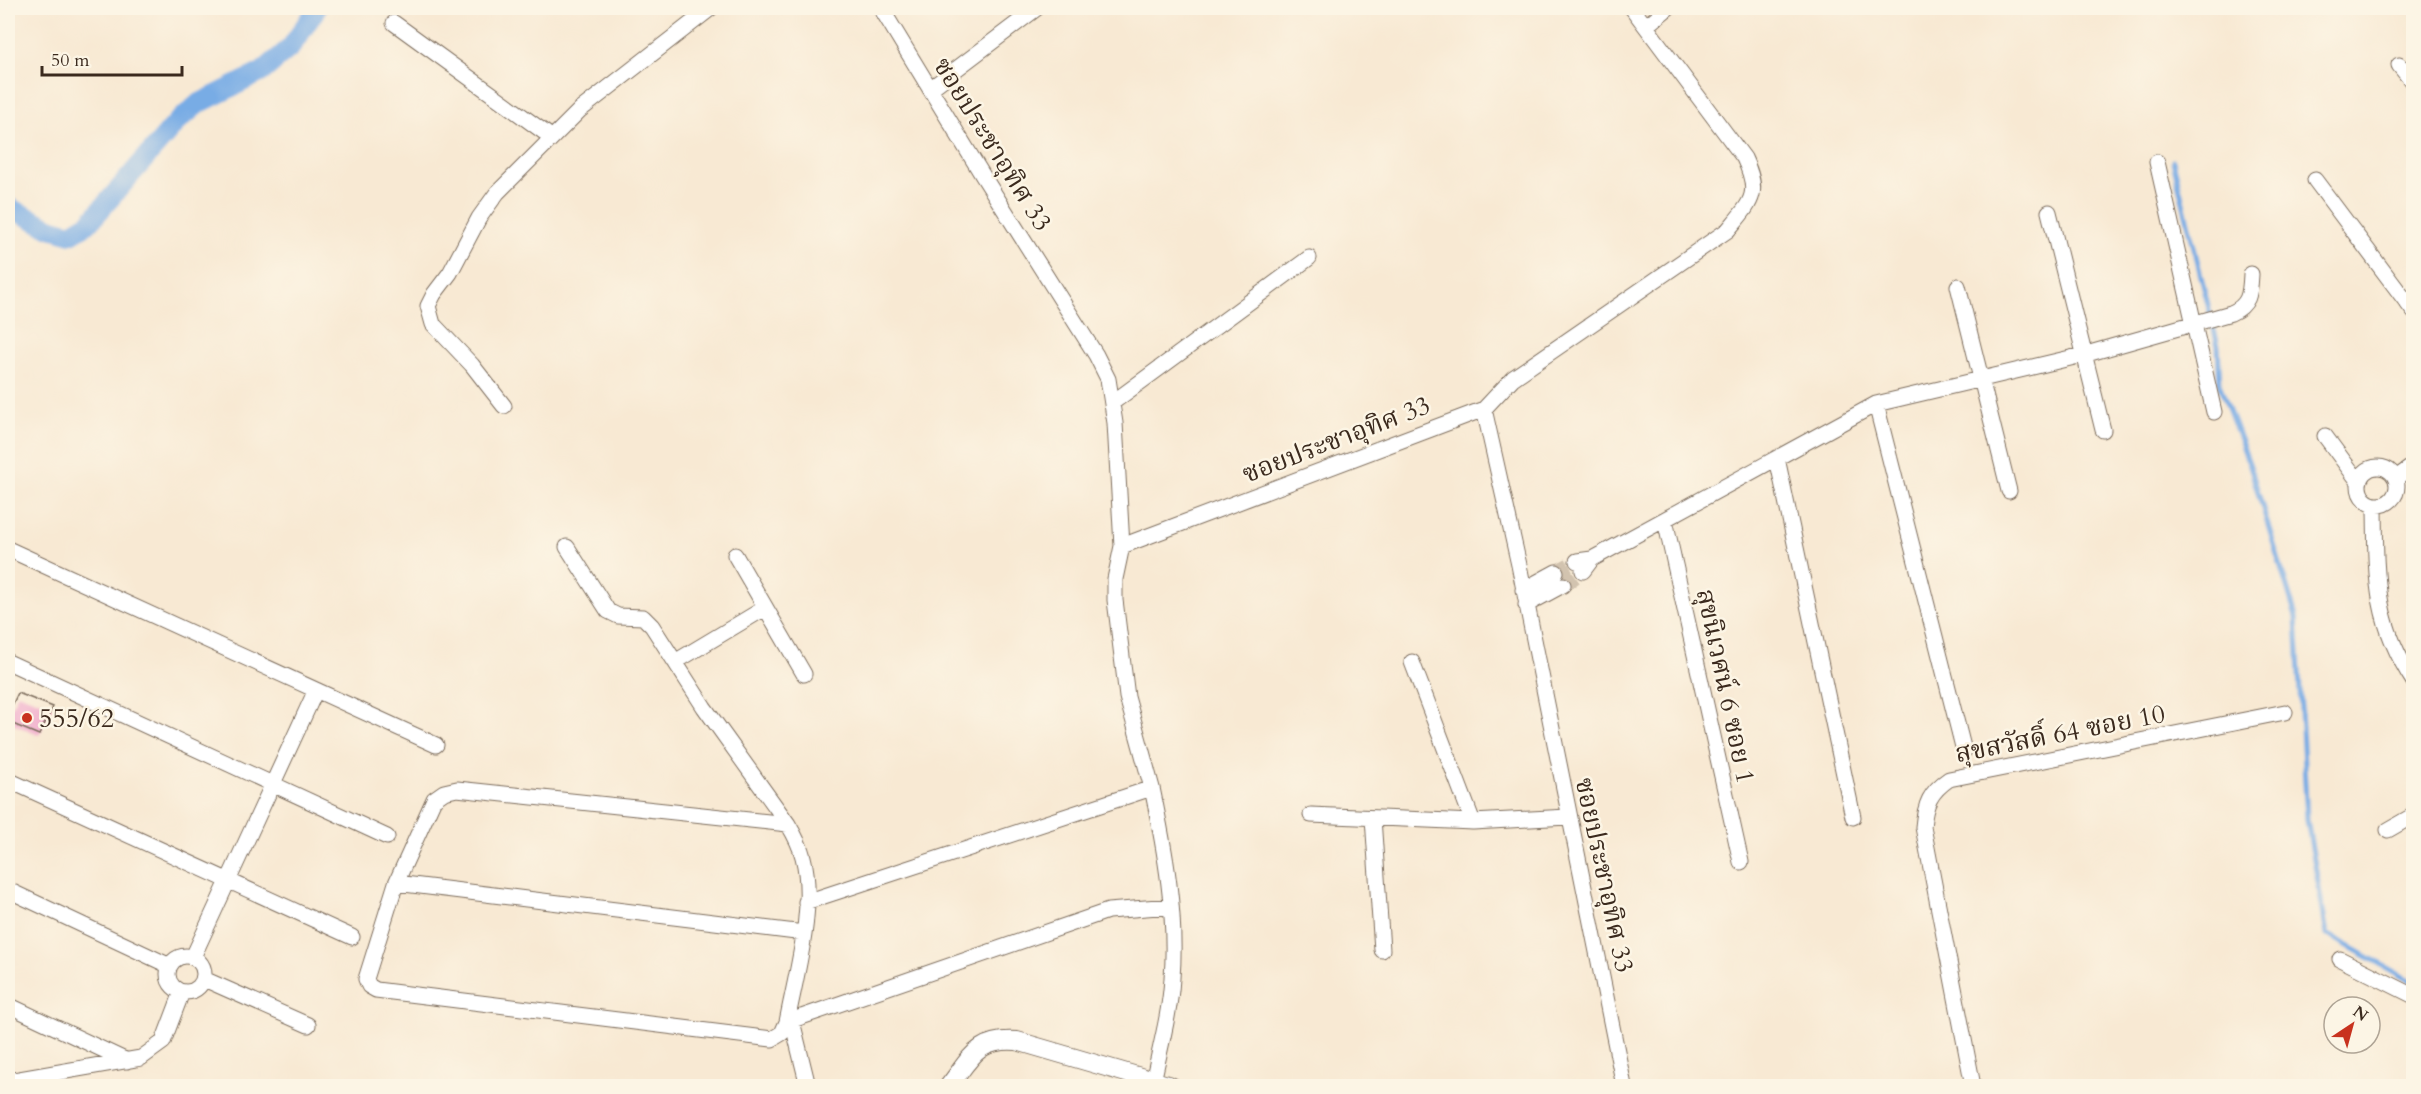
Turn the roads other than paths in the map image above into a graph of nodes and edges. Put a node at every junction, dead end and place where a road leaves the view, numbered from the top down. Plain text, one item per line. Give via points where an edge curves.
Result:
1 (711, 8) edge
2 (881, 8) edge
3 (1037, 8) edge
4 (1632, 8) edge
5 (1668, 8) edge
6 (393, 23) dead end
7 (1646, 26) junction
8 (2399, 65) dead end
9 (2414, 84) edge
10 (930, 89) junction
11 (551, 137) junction
12 (2157, 162) dead end
13 (2315, 180) dead end
14 (2049, 212) dead end
15 (1309, 258) dead end
16 (2251, 274) dead end
17 (1958, 286) dead end
18 (2414, 312) edge
19 (2194, 326) junction
20 (2083, 356) junction
21 (1981, 379) junction
22 (1113, 403) junction
23 (1876, 404) junction
24 (504, 406) dead end
25 (1484, 409) junction
26 (2214, 412) dead end
27 (2103, 430) dead end
28 (2325, 436) dead end
29 (1777, 458) junction
30 (2414, 465) edge
31 (2396, 478) junction
32 (2359, 482) junction
33 (2009, 491) dead end
34 (2375, 506) junction
35 (1665, 520) junction
36 (1122, 546) junction
37 (567, 547) dead end
38 (8, 549) edge
39 (735, 555) dead end
40 (1584, 564) tunnel mouth
41 (1559, 578) tunnel mouth
42 (1525, 598) junction
43 (765, 608) junction
44 (8, 662) edge
45 (675, 662) junction
46 (1412, 662) dead end
47 (804, 674) dead end
48 (2414, 682) edge
49 (316, 690) junction
50 (2285, 712) dead end
51 (436, 745) dead end
52 (1964, 751) dead end
53 (8, 780) edge
54 (272, 784) junction
55 (1152, 788) junction
56 (1311, 815) dead end
57 (2414, 815) edge
58 (1568, 817) junction
59 (1853, 817) dead end
60 (1373, 818) junction
61 (1473, 822) junction
62 (788, 824) junction
63 (2388, 830) dead end
64 (387, 837) dead end
65 (1741, 862) dead end
66 (229, 880) junction
67 (396, 883) junction
68 (8, 890) edge
69 (806, 902) junction
70 (1172, 906) junction
71 (804, 933) junction
72 (352, 937) dead end
73 (1382, 950) dead end
74 (193, 957) junction
75 (2340, 959) dead end
76 (170, 966) junction
77 (204, 979) junction
78 (182, 992) junction
79 (2414, 996) edge
80 (8, 1005) edge
81 (789, 1022) junction
82 (308, 1025) dead end
83 (127, 1061) junction
84 (8, 1081) edge
85 (1162, 1084) edge
86 (808, 1086) edge
87 (949, 1086) edge
88 (1624, 1086) edge
89 (1972, 1086) edge

1 - 11 street via 579,110
2 - 10 street, ซอยประชาอุทิศ 33
3 - 10 street
4 - 7 street
5 - 7 street
6 - 11 street
7 - 25 street via 1744,158 1754,179 1752,198 1728,230 1513,378
8 - 9 street
10 - 22 street, ซอยประชาอุทิศ 33 via 1096,356 1108,379
11 - 24 street via 497,193 428,306 433,324
12 - 19 street
13 - 18 street
14 - 20 street
15 - 22 street
16 - 19 street via 2246,304
17 - 21 street
19 - 20 street
19 - 26 street
20 - 21 street
20 - 27 street
21 - 23 street
21 - 33 street
22 - 36 street, ซอยประชาอุทิศ 33
23 - 29 street
23 - 52 street
25 - 36 street, ซอยประชาอุทิศ 33
25 - 42 street, ซอยประชาอุทิศ 33
28 - 32 street
29 - 35 street
29 - 59 street
30 - 31 street
31 - 32 street via 2386,468 2373,467
31 - 34 street via 2394,498
32 - 34 street via 2364,500
34 - 48 street via 2376,577 2384,620 2396,654
35 - 40 street
35 - 65 street, สุขนิเวศน์ 6 ซอย 1
36 - 55 street via 1115,600 1127,698
37 - 45 street via 608,610 618,616 643,616
38 - 49 street
39 - 43 street
41 - 42 street
42 - 58 street, ซอยประชาอุทิศ 33
43 - 45 street
43 - 47 street
44 - 54 street
45 - 62 street
46 - 61 street
49 - 51 street
49 - 54 street
50 - 89 street, สุขสวัสดิ์ 64 ซอย 10 via 1949,779 1934,789 1924,807 1923,827
53 - 66 street
54 - 64 street
54 - 66 street
55 - 69 street
55 - 70 street
56 - 60 street
57 - 63 street
58 - 61 street
58 - 88 street, ซอยประชาอุทิศ 33
60 - 61 street
60 - 73 street
62 - 67 street via 457,789 434,799
62 - 69 street via 803,857
66 - 72 street
66 - 74 street
67 - 71 street
67 - 81 street via 366,980 376,990 772,1039
68 - 76 street
69 - 71 street
70 - 81 street via 1108,911
70 - 85 street via 1172,987
71 - 81 street
74 - 76 street via 176,959
74 - 77 street via 203,966
75 - 79 street
76 - 78 street via 170,982
77 - 78 street via 200,987
77 - 82 street
78 - 83 street via 163,1042 141,1058
80 - 83 street
81 - 86 street
83 - 84 street
85 - 87 street via 1017,1041 999,1040 986,1043

